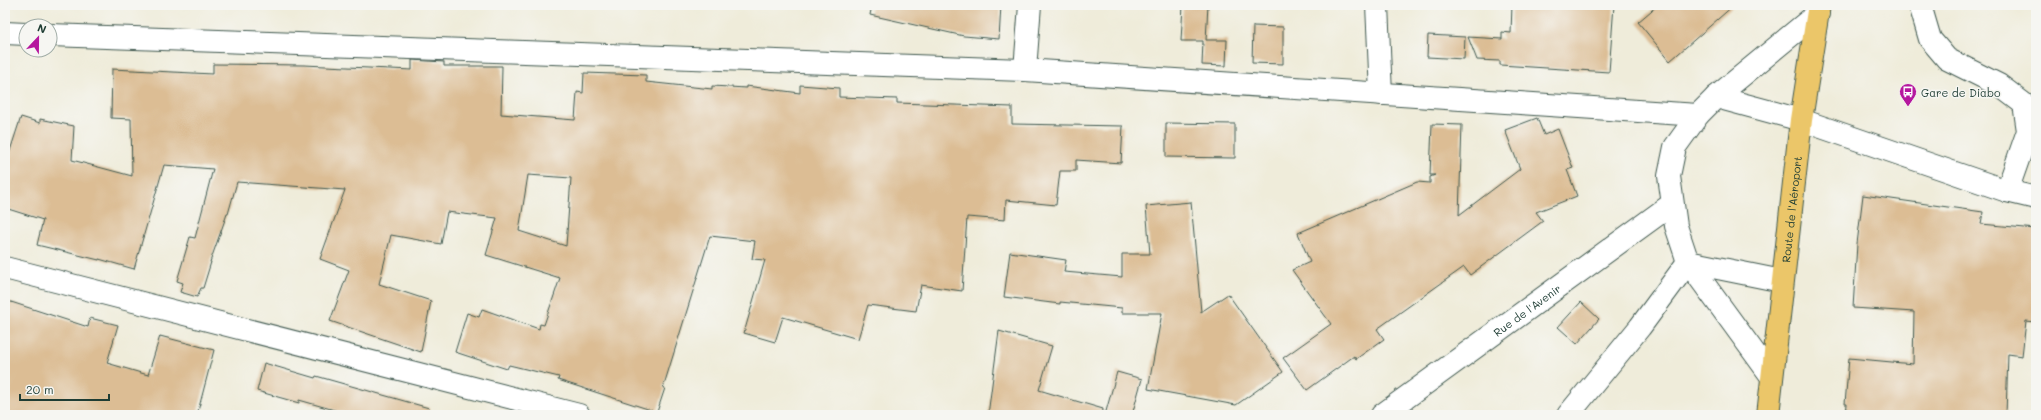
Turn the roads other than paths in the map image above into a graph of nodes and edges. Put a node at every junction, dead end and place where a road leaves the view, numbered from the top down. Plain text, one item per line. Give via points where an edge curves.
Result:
1 (1030, 5) edge
2 (1377, 5) edge
3 (1920, 5) edge
4 (1819, 9) edge
5 (5, 33) edge
6 (18, 34) edge
7 (58, 35) edge
8 (1025, 70) junction
9 (1381, 94) junction
10 (1716, 97) junction
11 (1698, 115) junction
12 (1801, 120) junction
13 (2006, 191) junction
14 (2036, 198) edge
15 (1672, 204) junction
16 (1688, 262) junction
17 (5, 268) edge
18 (1782, 282) junction
19 (1772, 377) junction
20 (579, 415) edge
21 (1382, 415) edge
22 (1568, 415) edge
23 (1768, 415) edge

1 - 8 street
2 - 9 street
3 - 13 street via 1930,39 1947,59 1999,85 2024,104 2028,131
4 - 10 street
4 - 12 main road, Route de l'Aéroport
5 - 6 street
7 - 8 street
8 - 9 street
9 - 11 street
10 - 11 street
10 - 12 street
11 - 15 street via 1675,147 1669,176
12 - 13 street
12 - 18 main road, Route de l'Aéroport
13 - 14 street
15 - 16 street
15 - 21 street, Rue de l'Avenir
16 - 18 street
16 - 19 street
16 - 22 street via 1640,327
17 - 20 street
18 - 19 main road, Route de l'Aéroport
19 - 23 main road, Route de l'Aéroport

